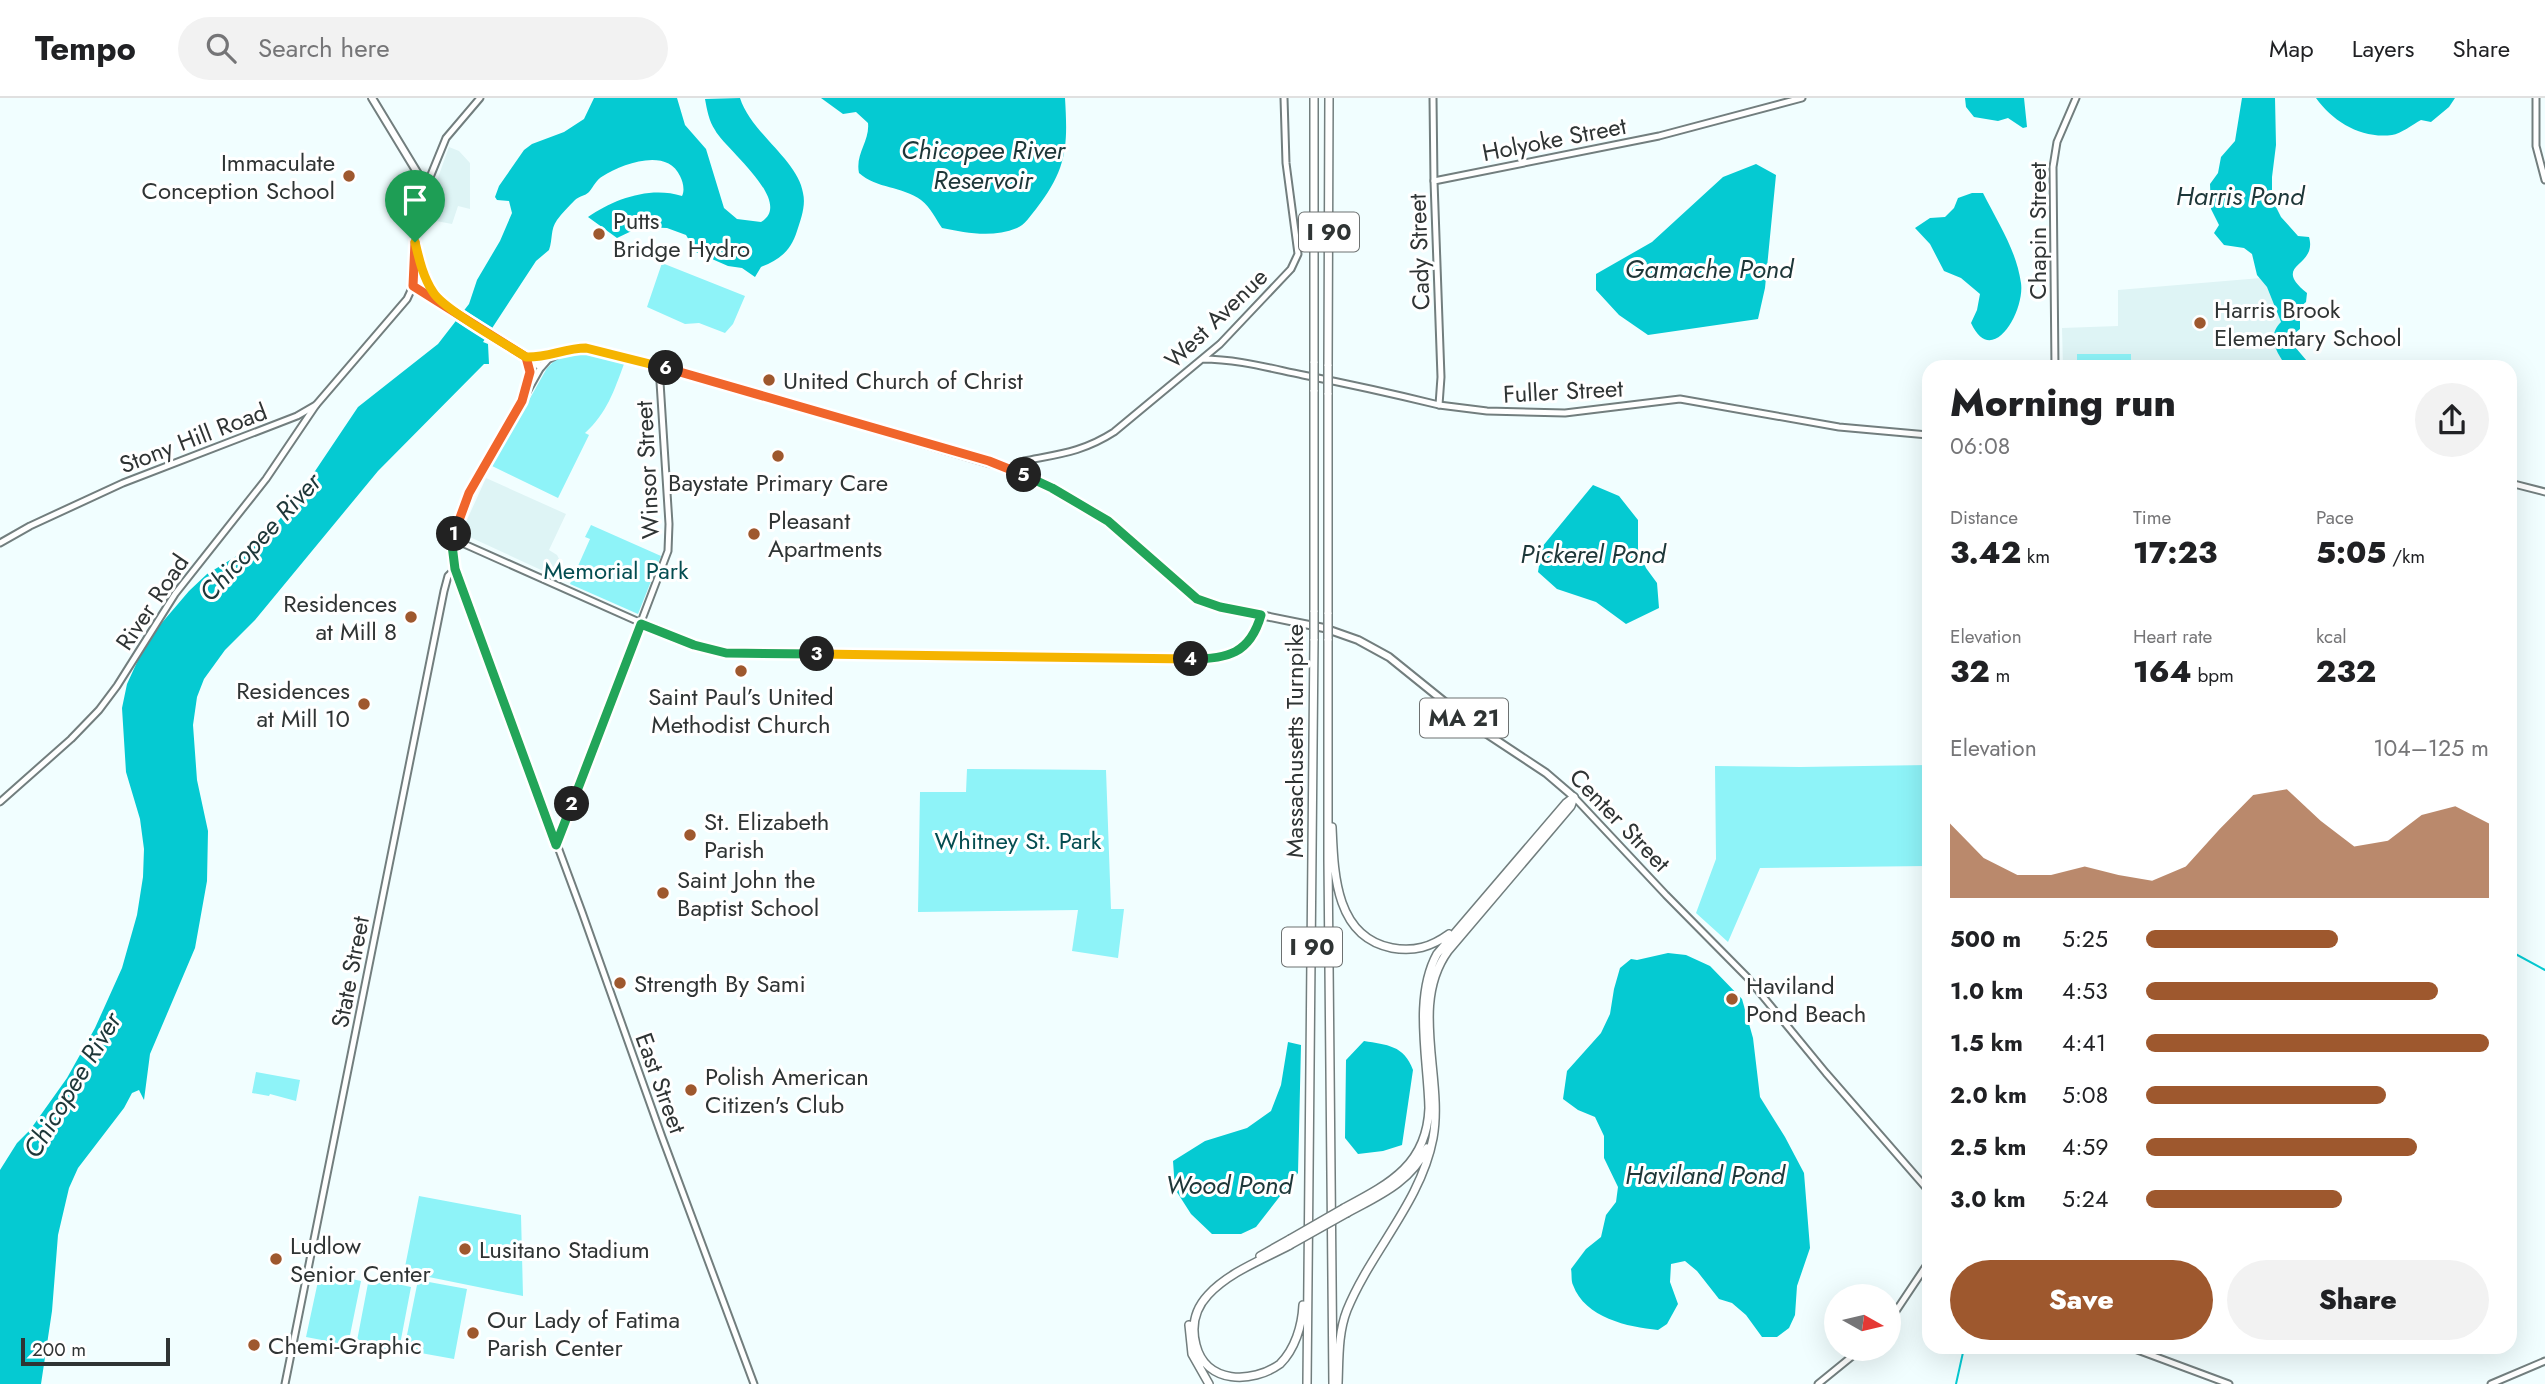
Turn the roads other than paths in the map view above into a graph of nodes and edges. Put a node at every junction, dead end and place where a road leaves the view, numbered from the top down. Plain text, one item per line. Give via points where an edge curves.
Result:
1 (372, 98) edge
2 (480, 98) edge
3 (1284, 98) edge
4 (1314, 98) edge
5 (1329, 98) edge
6 (1433, 98) edge
7 (1802, 98) edge
8 (2076, 98) edge
9 (2536, 98) edge
10 (2545, 180) edge
11 (1434, 181) junction
12 (426, 187) junction
13 (415, 242) junction
14 (413, 286) junction
15 (442, 303) junction
16 (563, 351) junction
17 (526, 357) junction
18 (1202, 359) junction
19 (2055, 360) edge
20 (659, 366) junction
21 (541, 367) junction
22 (522, 401) junction
23 (316, 405) junction
24 (1439, 405) junction
25 (1922, 434) edge
26 (1016, 471) junction
27 (2517, 485) edge
28 (2545, 492) edge
29 (453, 539) junction
30 (0, 543) edge
31 (455, 569) junction
32 (1261, 615) junction
33 (641, 624) junction
34 (1328, 735) junction
35 (1574, 797) junction
36 (0, 802) edge
37 (556, 845) junction
38 (1460, 925) junction
39 (1435, 1107) junction
40 (1922, 1183) edge
41 (1345, 1211) junction
42 (1290, 1242) junction
43 (1308, 1256) junction
44 (1922, 1272) edge
45 (1901, 1304) edge
46 (2148, 1354) edge
47 (2545, 1361) edge
48 (1845, 1362) edge
49 (285, 1384) edge
50 (754, 1384) edge
51 (1209, 1384) edge
52 (1307, 1384) edge
53 (1336, 1384) edge
54 (1818, 1384) edge
55 (2229, 1384) edge
56 (2491, 1384) edge

1 - 12 main road
2 - 12 main road via 446,138
3 - 18 main road, West Avenue via 1297,258 1270,293
4 - 43 highway, Massachusetts Turnpike / I 90, bridge
5 - 34 highway, Massachusetts Turnpike / I 90, bridge
6 - 11 main road, Cady Street
7 - 11 main road, Holyoke Street via 1659,135
8 - 19 main road, Chapin Street via 2057,142 2053,167
9 - 10 main road via 2536,146
11 - 24 main road, Cady Street
12 - 13 main road
13 - 14 main road
13 - 15 main road via 431,289
14 - 15 main road
14 - 23 main road, Stony Hill Road via 407,299
15 - 17 main road
16 - 17 main road, Center Street
16 - 20 main road, Center Street / MA 21 via 586,348
16 - 21 main road
17 - 21 main road
17 - 22 main road via 530,372
18 - 24 main road, Fuller Street via 1260,365
18 - 26 main road, West Avenue via 1099,442 1071,453 1024,461
20 - 26 main road, Center Street / MA 21
20 - 33 main road, Winsor Street via 669,542
21 - 22 main road, East Street
22 - 29 main road, East Street via 469,493
23 - 30 main road, Stony Hill Road via 123,483
23 - 36 main road, River Road via 266,479 175,594 99,710
24 - 25 main road, Fuller Street via 1565,413 1681,399 1839,427
26 - 32 main road, Center Street / MA 21 via 1108,521 1197,599
27 - 28 main road
29 - 31 main road, East Street
29 - 33 main road
31 - 37 main road, East Street
31 - 49 main road, State Street via 445,585
32 - 33 main road via 1249,642 1225,657 1208,659 726,653
32 - 35 main road, Center Street / MA 21 via 1324,628 1377,650
33 - 37 main road, Winsor Street
34 - 38 highway via 1337,884 1352,923 1379,944 1406,950 1427,947
34 - 53 highway, Massachusetts Turnpike / I 90
35 - 38 highway
35 - 39 highway via 1572,806 1439,964 1430,999
35 - 40 main road, Center Street / MA 21 via 1747,977
37 - 50 main road, East Street
38 - 41 highway via 1432,963 1425,989 1429,1108 1420,1149 1390,1182
39 - 41 highway via 1430,1141 1416,1168 1395,1187
39 - 53 highway via 1424,1170 1347,1310
41 - 42 highway, bridge
42 - 43 highway via 1217,1287 1201,1305 1194,1339 1199,1359 1216,1375 1238,1382 1253,1380 1274,1370 1286,1357 1303,1312
42 - 51 highway via 1218,1281 1194,1308 1189,1342
43 - 52 highway, Massachusetts Turnpike / I 90
44 - 45 main road
46 - 55 main road
47 - 56 main road
48 - 54 main road

